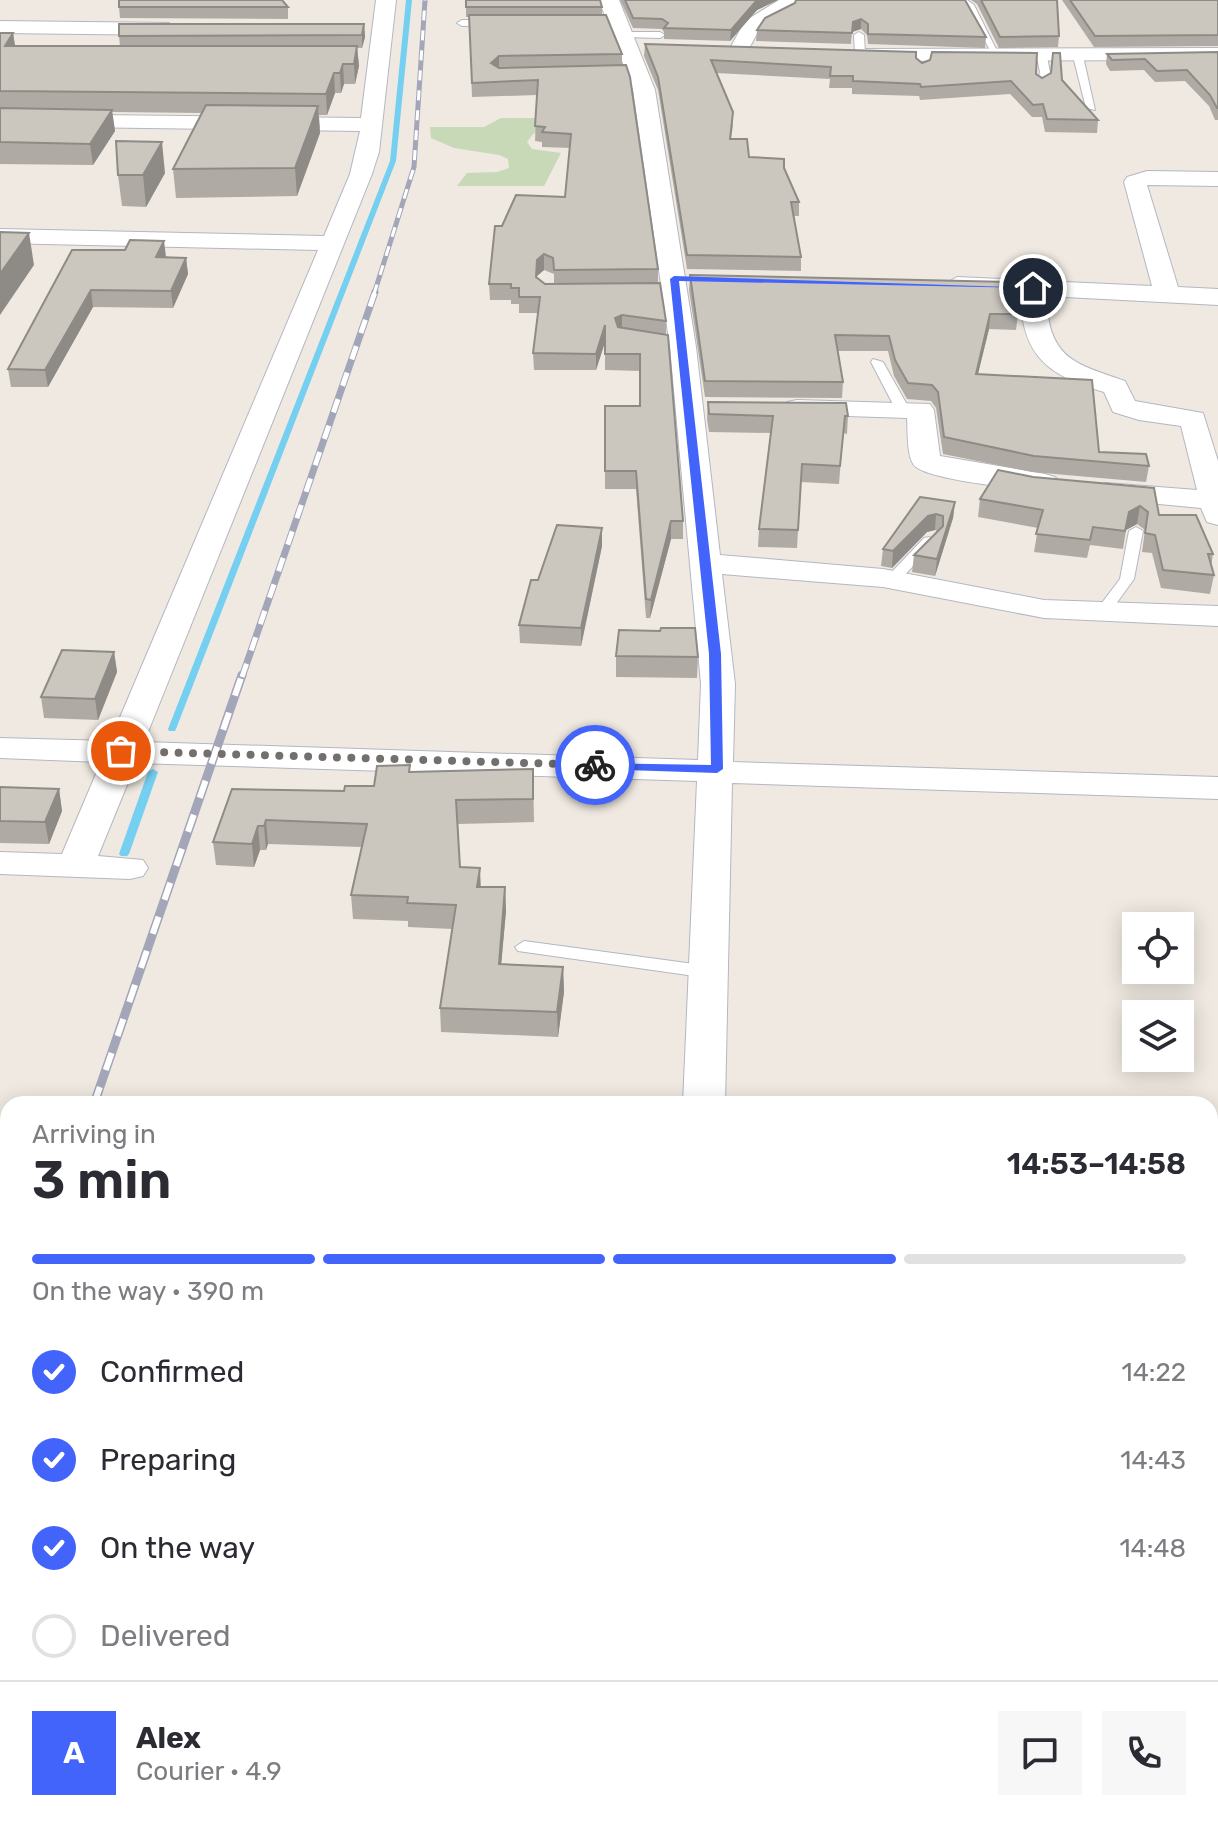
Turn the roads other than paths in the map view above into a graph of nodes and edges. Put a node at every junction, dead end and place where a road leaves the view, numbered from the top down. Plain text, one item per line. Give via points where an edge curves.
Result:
1 (386, 0) edge
2 (961, 0) edge
3 (787, 2) edge
4 (462, 23) dead end
5 (509, 23) edge
6 (0, 27) edge
7 (194, 29) edge
8 (660, 35) dead end
9 (621, 39) edge
10 (677, 48) edge
11 (853, 48) edge
12 (768, 51) edge
13 (1076, 53) junction
14 (1218, 54) edge
15 (998, 57) junction
16 (1042, 57) junction
17 (1042, 85) edge
18 (1091, 108) edge
19 (0, 120) edge
20 (370, 125) junction
21 (1218, 179) edge
22 (0, 236) edge
23 (334, 243) junction
24 (927, 283) edge
25 (1033, 288) junction
26 (1168, 297) junction
27 (1218, 297) edge
28 (877, 362) dead end
29 (690, 408) junction
30 (722, 408) edge
31 (770, 408) edge
32 (903, 410) junction
33 (1216, 508) edge
34 (1136, 531) dead end
35 (934, 537) edge
36 (707, 564) junction
37 (892, 580) junction
38 (1103, 612) junction
39 (1218, 616) edge
40 (0, 748) edge
41 (121, 751) junction
42 (717, 769) junction
43 (1218, 788) edge
44 (0, 863) edge
45 (76, 865) junction
46 (130, 868) dead end
47 (524, 947) dead end
48 (709, 972) junction
49 (704, 1096) edge

1 - 20 street via 374,28
2 - 15 lane via 971,7
3 - 12 street via 756,18 732,50
4 - 5 lane
6 - 7 street
8 - 9 lane
9 - 10 street
9 - 29 street via 679,286 675,346
11 - 15 street via 923,63
13 - 14 street
13 - 16 street
13 - 18 lane
15 - 16 street
16 - 17 lane
19 - 20 street
20 - 23 street via 361,174
21 - 26 street via 1135,182
22 - 23 street
23 - 41 street
24 - 25 street
25 - 26 street
25 - 33 street via 1039,333 1067,371 1115,387 1123,406 1193,419
26 - 27 street
28 - 32 lane
29 - 30 street
29 - 36 street
31 - 32 street
32 - 33 street via 920,410 926,461
34 - 38 lane via 1127,579
35 - 37 lane
36 - 37 street
36 - 42 street via 718,684
37 - 38 street via 1044,609
38 - 39 street
40 - 41 street
41 - 42 street
41 - 45 street
42 - 43 street
42 - 48 street via 709,868
44 - 45 street
45 - 46 street
47 - 48 lane
48 - 49 street

